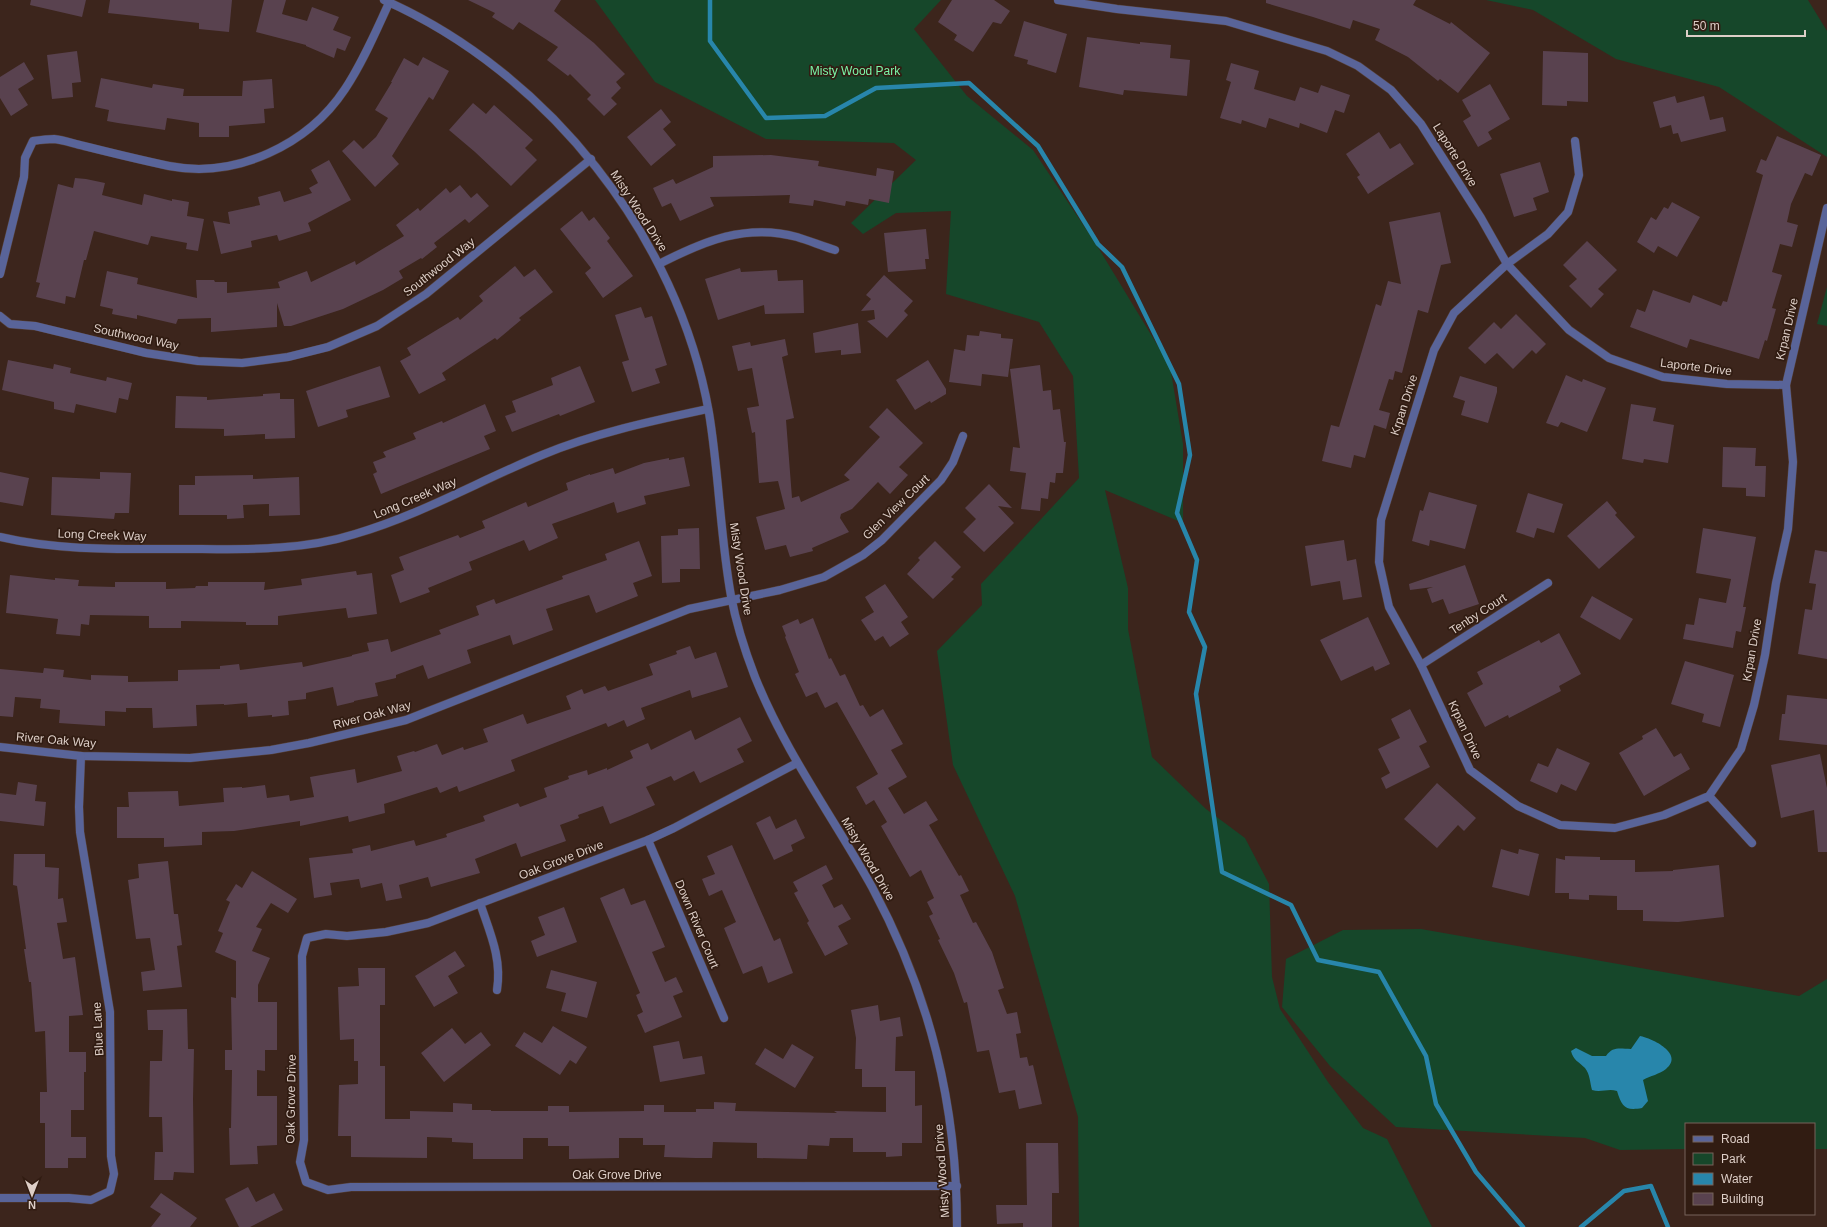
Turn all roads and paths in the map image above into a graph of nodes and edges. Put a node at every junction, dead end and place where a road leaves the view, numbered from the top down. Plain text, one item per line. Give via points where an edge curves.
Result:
1 (1058, 0) edge
2 (386, 1) edge
3 (1575, 141) dead end
4 (591, 159) junction
5 (1827, 208) edge
6 (835, 250) dead end
7 (659, 264) junction
8 (1507, 264) junction
9 (0, 274) edge
10 (0, 316) edge
11 (1786, 385) junction
12 (708, 409) junction
13 (963, 436) dead end
14 (0, 537) edge
15 (1548, 583) dead end
16 (732, 600) junction
17 (1421, 665) junction
18 (0, 747) edge
19 (81, 756) junction
20 (797, 763) junction
21 (1709, 796) junction
22 (648, 840) junction
23 (1752, 843) dead end
24 (480, 903) junction
25 (497, 990) dead end
26 (724, 1018) dead end
27 (957, 1186) junction
28 (0, 1198) edge
29 (957, 1227) edge

1 - 8 street, Laporte Drive via 1226,21 1326,51 1358,66 1391,90 1421,124
2 - 4 street, Misty Wood Drive via 440,30 496,67 540,105
2 - 9 street via 346,89 331,107 299,136 259,157 216,168 195,168 171,166 54,139 33,140 25,158 24,177
3 - 8 street, Krpan Drive via 1580,175 1568,212 1548,234
4 - 7 street, Misty Wood Drive via 624,205
4 - 10 street, Southwood Way via 426,294 377,326 328,347 288,357 242,363 198,361 146,353 35,326 10,324
5 - 11 street, Krpan Drive
6 - 7 street via 796,237 746,233 720,237 696,245
7 - 12 street, Misty Wood Drive via 695,356
8 - 11 street, Laporte Drive via 1569,330 1609,358 1663,377 1727,384
8 - 17 street, Krpan Drive via 1454,313 1434,350 1381,520 1379,562 1390,607
11 - 21 street, Krpan Drive via 1793,462 1788,529 1776,582 1765,655 1741,749
12 - 14 street, Long Creek Way via 584,439 542,455 407,517 353,535 296,546 244,549 101,549 59,547
12 - 16 street, Misty Wood Drive
13 - 16 street, Glen View Court via 953,462 941,480 882,540 863,555 824,577
15 - 17 street, Tenby Court
16 - 19 street, River Oak Way via 682,611 413,717 357,733 271,750 190,758
16 - 20 street, Misty Wood Drive via 740,632 767,707
17 - 21 street, Krpan Drive via 1470,770 1518,806 1560,825 1615,828 1664,815
18 - 19 street, River Oak Way
19 - 28 street, Blue Lane via 80,832 112,1034 114,1174 110,1190 91,1200
20 - 22 street, Oak Grove Drive
20 - 27 street, Misty Wood Drive via 870,883 910,966 931,1029 946,1092
21 - 23 street
22 - 24 street, Oak Grove Drive
22 - 26 street, Down River Court
24 - 25 street via 498,956 500,974
24 - 27 street, Oak Grove Drive via 428,923 386,932 347,936 326,934 307,938 302,956 304,1140 300,1162 306,1182 328,1190 351,1187
27 - 29 street, Misty Wood Drive

